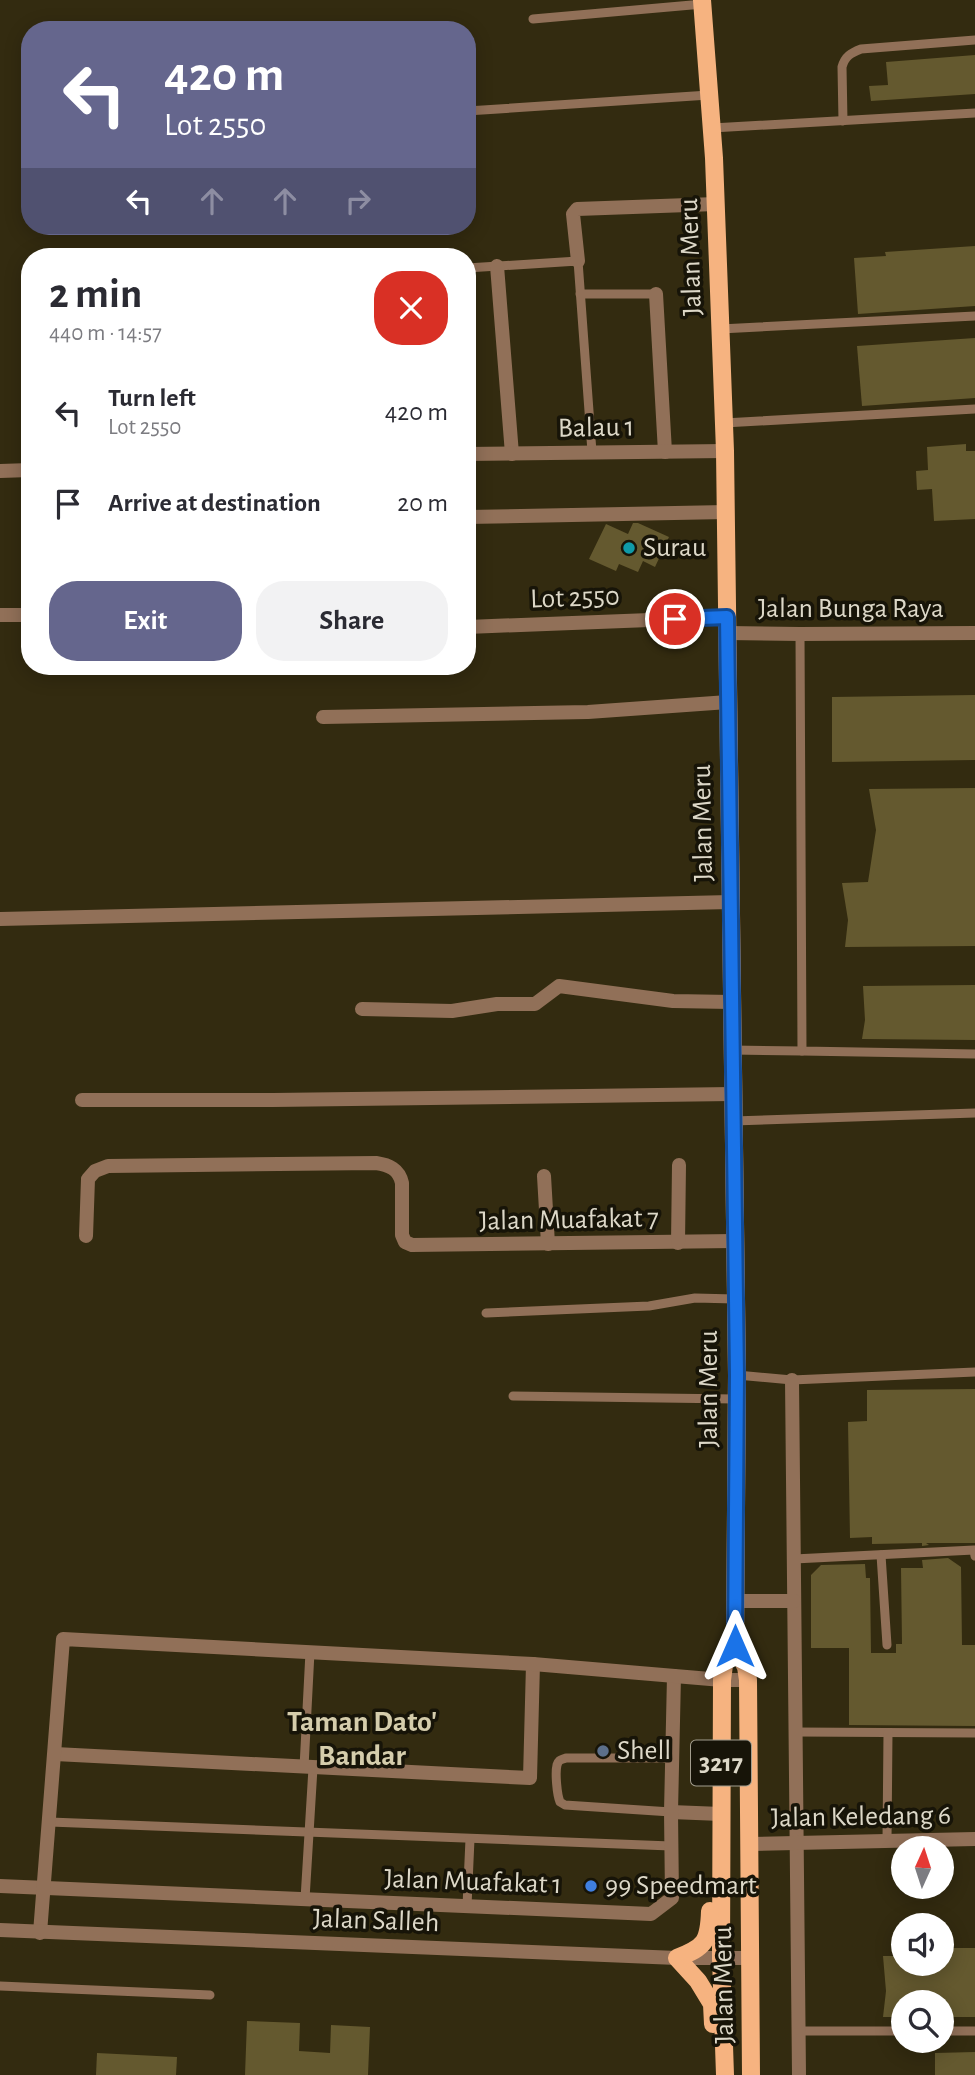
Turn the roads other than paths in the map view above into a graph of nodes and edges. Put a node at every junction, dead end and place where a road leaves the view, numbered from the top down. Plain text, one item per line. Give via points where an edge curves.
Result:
1 (703, 2) edge
2 (533, 19) dead end
3 (975, 40) edge
4 (709, 95) junction
5 (476, 110) edge
6 (975, 113) edge
7 (843, 121) junction
8 (712, 128) junction
9 (716, 204) junction
10 (578, 261) junction
11 (497, 266) junction
12 (476, 267) edge
13 (580, 294) junction
14 (656, 294) joint
15 (975, 316) edge
16 (720, 329) junction
17 (975, 409) edge
18 (724, 423) junction
19 (725, 451) junction
20 (592, 452) junction
21 (665, 452) junction
22 (476, 454) edge
23 (512, 454) junction
24 (21, 470) edge
25 (0, 471) edge
26 (726, 512) junction
27 (476, 517) edge
28 (0, 615) edge
29 (21, 615) edge
30 (727, 625) junction
31 (476, 627) edge
32 (975, 633) edge
33 (800, 634) junction
34 (727, 702) junction
35 (323, 717) dead end
36 (730, 902) junction
37 (0, 919) edge
38 (731, 1002) junction
39 (362, 1009) dead end
40 (732, 1050) junction
41 (802, 1051) junction
42 (975, 1054) edge
43 (732, 1094) junction
44 (82, 1100) dead end
45 (975, 1113) edge
46 (733, 1121) junction
47 (679, 1165) dead end
48 (544, 1176) dead end
49 (86, 1236) dead end
50 (734, 1241) junction
51 (678, 1243) junction
52 (548, 1244) junction
53 (735, 1299) junction
54 (486, 1313) dead end
55 (975, 1372) edge
56 (737, 1375) junction
57 (792, 1380) junction
58 (513, 1396) dead end
59 (735, 1399) junction
60 (881, 1555) junction
61 (975, 1556) edge
62 (794, 1559) junction
63 (735, 1601) junction
64 (794, 1601) junction
65 (887, 1645) dead end
66 (735, 1646) junction
67 (310, 1652) junction
68 (533, 1664) junction
69 (674, 1676) junction
70 (722, 1680) junction
71 (748, 1680) junction
72 (796, 1732) junction
73 (888, 1732) junction
74 (975, 1733) edge
75 (55, 1754) junction
76 (672, 1758) junction
77 (308, 1767) junction
78 (671, 1812) junction
79 (721, 1814) junction
80 (50, 1822) junction
81 (309, 1833) junction
82 (470, 1839) junction
83 (975, 1839) edge
84 (887, 1841) junction
85 (749, 1843) junction
86 (797, 1843) junction
87 (671, 1846) junction
88 (721, 1847) junction
89 (0, 1886) edge
90 (44, 1888) junction
91 (304, 1899) junction
92 (467, 1906) junction
93 (0, 1930) edge
94 (40, 1933) junction
95 (677, 1958) junction
96 (721, 1958) junction
97 (750, 1958) junction
98 (0, 1986) edge
99 (211, 1995) dead end
100 (798, 2031) junction
101 (891, 2031) edge
102 (954, 2031) edge
103 (975, 2031) edge
104 (724, 2075) edge
105 (751, 2075) edge
106 (799, 2075) edge

1 - 2 lane
1 - 4 main road, Jalan Meru / 3217
3 - 7 lane via 851,53 842,67
4 - 5 lane
4 - 8 main road, Jalan Meru / 3217
6 - 7 lane
7 - 8 lane
8 - 9 main road, Jalan Meru / 3217
9 - 10 street via 578,209 573,214
9 - 16 main road, Jalan Meru / 3217
10 - 11 lane
10 - 13 lane
11 - 12 lane
11 - 23 street
13 - 14 lane
13 - 20 lane
14 - 21 street
15 - 16 lane
16 - 18 main road, Jalan Meru / 3217
17 - 18 lane
18 - 19 main road, Jalan Meru / 3217
19 - 21 street, Balau 1
19 - 26 main road, Jalan Meru / 3217
20 - 21 street, Balau 1
20 - 23 street, Balau 1
22 - 23 street, Balau 1
24 - 25 street
26 - 27 street
26 - 30 main road, Jalan Meru / 3217
28 - 29 street
30 - 31 street, Lot 2550
30 - 33 street, Jalan Bunga Raya
30 - 34 main road, Jalan Meru / 3217
32 - 33 street, Jalan Bunga Raya
33 - 41 lane
34 - 35 street via 588,712
34 - 36 main road, Jalan Meru / 3217
36 - 37 street
36 - 38 main road, Jalan Meru / 3217
38 - 39 street via 673,1001 559,986 535,1004 452,1011
38 - 40 main road, Jalan Meru / 3217
40 - 41 lane
40 - 43 main road, Jalan Meru / 3217
41 - 42 lane
43 - 44 street
43 - 46 main road, Jalan Meru / 3217
45 - 46 lane
46 - 50 main road, Jalan Meru / 3217
47 - 51 street
48 - 52 street
49 - 52 street, Jalan Muafakat 7 via 88,1179 108,1166 376,1163 388,1165 401,1176 405,1242 422,1246
50 - 51 street, Jalan Muafakat 7
50 - 53 main road, Jalan Meru / 3217
51 - 52 street, Jalan Muafakat 7
53 - 54 lane
53 - 56 main road, Jalan Meru / 3217
55 - 57 lane
56 - 57 lane
56 - 59 main road, Jalan Meru / 3217
57 - 62 street
58 - 59 lane
59 - 63 main road, Jalan Meru / 3217
60 - 61 lane via 974,1550
60 - 62 lane
60 - 65 lane
62 - 64 street
63 - 64 street
63 - 66 main road, Jalan Meru / 3217
64 - 72 street
66 - 70 main road, Jalan Meru / 3217
66 - 71 main road, Jalan Meru / 3217
67 - 68 street
67 - 75 street via 64,1639
67 - 77 lane
68 - 69 street
68 - 77 street via 530,1779
69 - 70 street
69 - 76 street, Jalan Muafakat 1
70 - 71 street
70 - 79 main road, Jalan Meru / 3217
71 - 85 main road, Jalan Meru / 3217
72 - 73 lane
72 - 86 street
73 - 74 lane
73 - 84 lane
75 - 77 street
75 - 80 street
76 - 78 street, Jalan Muafakat 1
76 - 78 lane via 566,1758 557,1764 558,1796 565,1805
77 - 81 lane
78 - 79 street
78 - 87 street, Jalan Muafakat 1
79 - 88 main road, Jalan Meru / 3217
80 - 81 lane
80 - 90 street
81 - 82 lane
81 - 91 lane
82 - 87 lane
82 - 92 lane
83 - 84 street, Jalan Keledang 6
84 - 86 street, Jalan Keledang 6
85 - 86 street, Jalan Keledang 6
85 - 97 main road, Jalan Meru / 3217
86 - 100 street
87 - 92 street, Jalan Muafakat 1 via 672,1898 651,1914
88 - 95 main road via 713,1871 709,1933 697,1950
88 - 96 main road, Jalan Meru / 3217
89 - 90 street, Jalan Muafakat 1
90 - 91 street, Jalan Muafakat 1
90 - 94 street
91 - 92 street, Jalan Muafakat 1
93 - 94 street, Jalan Salleh
94 - 95 street, Jalan Salleh
95 - 96 street, Jalan Salleh
95 - 104 main road via 712,2004 713,2043
96 - 97 street, Jalan Salleh
96 - 104 main road, Jalan Meru / 3217
97 - 105 main road, Jalan Meru / 3217
98 - 99 lane
100 - 101 lane
100 - 106 street
102 - 103 lane

